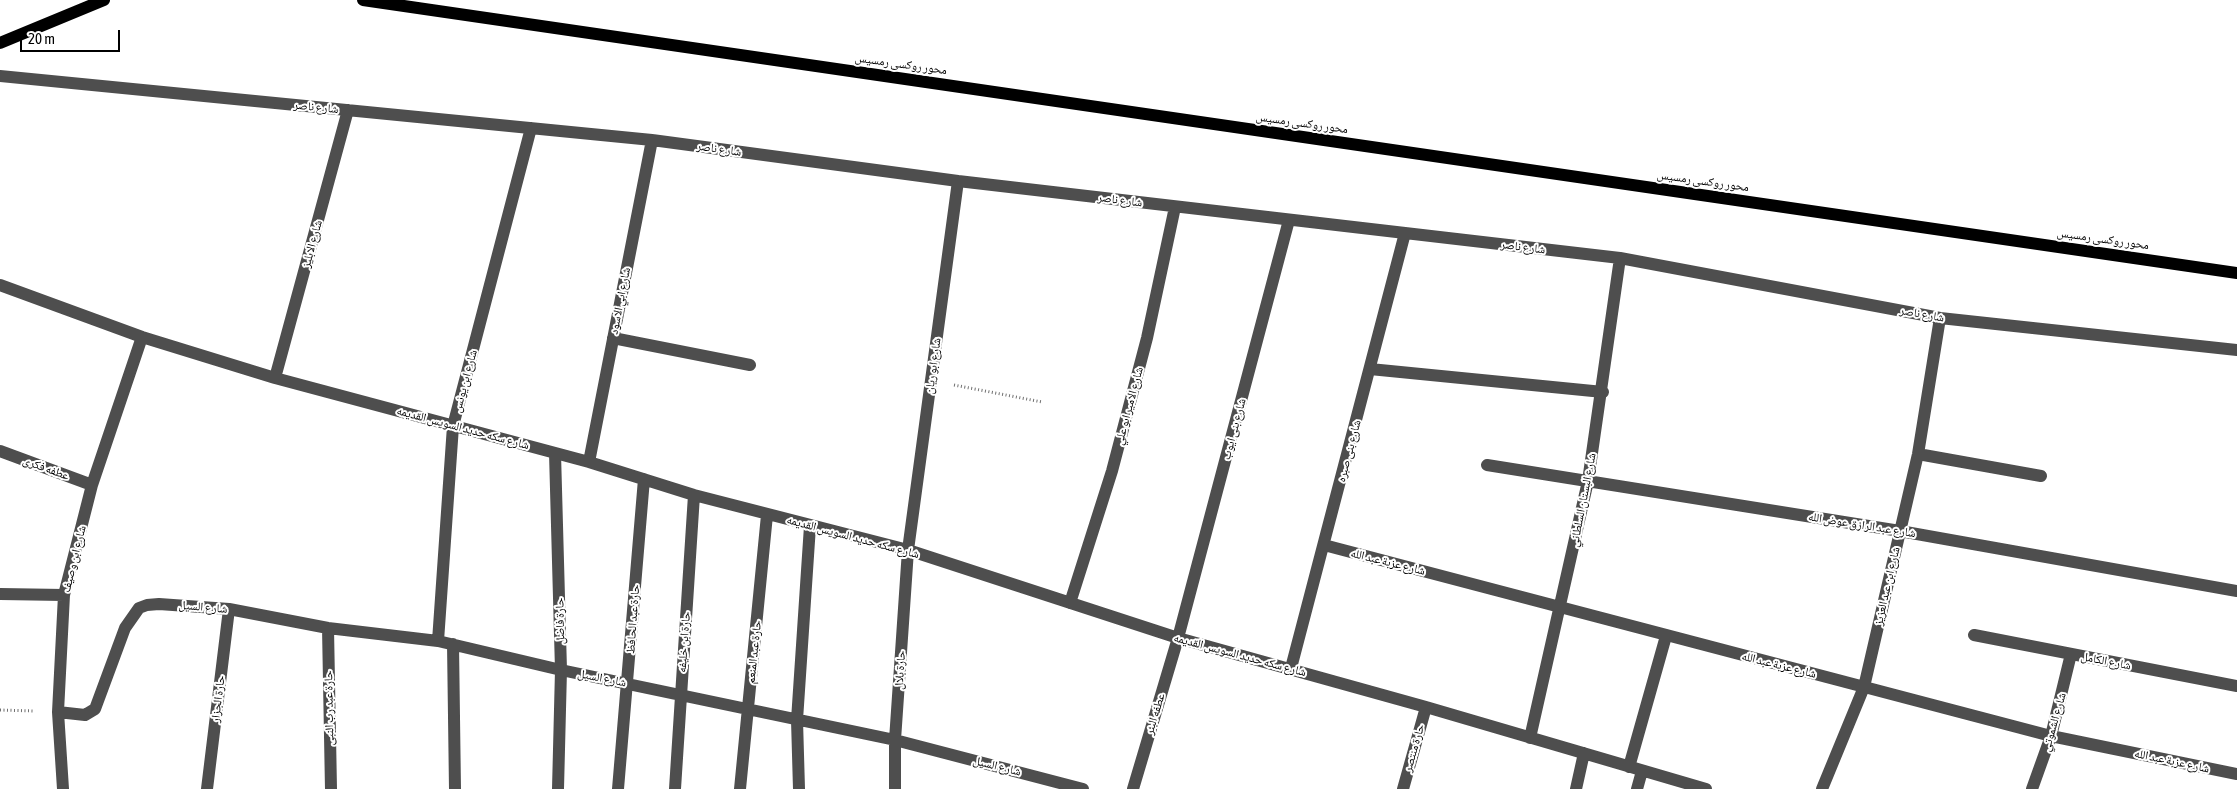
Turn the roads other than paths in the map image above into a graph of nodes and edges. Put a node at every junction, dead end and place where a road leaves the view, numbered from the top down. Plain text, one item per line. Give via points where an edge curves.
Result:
1 (104, 0) edge
2 (363, 0) edge
3 (0, 43) edge
4 (0, 76) edge
5 (348, 110) junction
6 (531, 128) junction
7 (652, 140) junction
8 (958, 181) junction
9 (1175, 206) junction
10 (1289, 220) junction
11 (1405, 233) junction
12 (1620, 258) junction
13 (2237, 273) edge
14 (0, 285) edge
15 (1940, 318) junction
16 (142, 337) junction
17 (613, 338) junction
18 (2237, 350) edge
19 (750, 365) dead end
20 (1370, 369) junction
21 (275, 378) junction
22 (1602, 392) junction
23 (453, 426) junction
24 (0, 451) edge
25 (555, 453) junction
26 (1918, 454) junction
27 (589, 462) junction
28 (1487, 466) dead end
29 (2041, 476) dead end
30 (644, 479) junction
31 (1588, 481) junction
32 (92, 485) junction
33 (694, 495) junction
34 (767, 515) junction
35 (810, 526) junction
36 (1900, 531) junction
37 (1324, 546) junction
38 (908, 550) junction
39 (2237, 590) edge
40 (0, 594) edge
41 (64, 595) junction
42 (1070, 603) junction
43 (1561, 606) junction
44 (229, 609) junction
45 (328, 628) junction
46 (1974, 635) dead end
47 (1666, 636) junction
48 (1178, 638) junction
49 (438, 641) junction
50 (453, 644) junction
51 (2072, 654) junction
52 (1291, 668) junction
53 (561, 670) junction
54 (628, 683) junction
55 (2237, 686) edge
56 (1864, 687) junction
57 (680, 695) junction
58 (1426, 707) junction
59 (748, 710) junction
60 (58, 712) junction
61 (797, 720) junction
62 (2051, 736) junction
63 (1530, 738) junction
64 (895, 740) junction
65 (1584, 754) junction
66 (1629, 766) junction
67 (1642, 771) junction
68 (2237, 774) edge
69 (1052, 785) edge
70 (1683, 786) edge
71 (63, 789) edge
72 (207, 789) edge
73 (330, 789) edge
74 (455, 789) edge
75 (558, 789) edge
76 (618, 789) edge
77 (675, 789) edge
78 (740, 789) edge
79 (799, 789) edge
80 (895, 789) edge
81 (1083, 789) edge
82 (1133, 789) edge
83 (1403, 789) edge
84 (1576, 789) edge
85 (1637, 789) edge
86 (1706, 789) edge
87 (1822, 789) edge
88 (2032, 789) edge

1 - 3 main road
2 - 13 main road, محور روكسى رمسيس
4 - 5 street, شارع ناصر
5 - 6 street, شارع ناصر
5 - 21 street, شارع الابليز
6 - 7 street, شارع ناصر
6 - 23 street, شارع ابن يونس
7 - 8 street, شارع ناصر
7 - 17 street, شارع ابي الاسود
8 - 9 street, شارع ناصر
8 - 38 street, شارع ابو ريان
9 - 10 street, شارع ناصر
9 - 42 street, شارع الامير ابو علي via 1147,338 1112,471
10 - 11 street, شارع ناصر
10 - 48 street, شارع بنى ايوب
11 - 12 street, شارع ناصر
11 - 20 street, شارع بنى صبره
12 - 15 street, شارع ناصر
12 - 22 street, شارع البستان السلطاني
14 - 16 street, شارع سكه حديد السويس القديمه
15 - 18 street, شارع ناصر
15 - 26 street, شارع ابن عبد العزيز
16 - 21 street, شارع سكه حديد السويس القديمه
16 - 32 street, شارع ابن وصيف
17 - 19 street
17 - 27 street, شارع ابي الاسود
20 - 22 street
20 - 37 street, شارع بنى صبره
21 - 23 street, شارع سكه حديد السويس القديمه
22 - 31 street, شارع البستان السلطاني
23 - 25 street, شارع سكه حديد السويس القديمه
23 - 49 street, شارع ابن يونس
24 - 32 street, عطفه فكرى
25 - 27 street, شارع سكه حديد السويس القديمه
25 - 53 street, حارة فاضل
26 - 29 street
26 - 36 street, شارع ابن عبد العزيز
27 - 30 street, شارع سكه حديد السويس القديمه
28 - 31 street, شارع عبد الرازق عوض الله
30 - 33 street, شارع سكه حديد السويس القديمه
30 - 54 street, حارة عبد الحافظ
31 - 36 street, شارع عبد الرازق عوض الله
31 - 43 street, شارع البستان السلطاني
32 - 41 street, شارع ابن وصيف
33 - 34 street, شارع سكه حديد السويس القديمه
33 - 57 street, حارة ابن خليفه
34 - 35 street, شارع سكه حديد السويس القديمه
34 - 59 street, حارة عبد المنعم
35 - 38 street, شارع سكه حديد السويس القديمه
35 - 61 street
36 - 39 street, شارع عبد الرازق عوض الله
36 - 56 street, شارع ابن عبد العزيز
37 - 43 street, شارع عزبة عبد الله
37 - 52 street, شارع بنى صبره
38 - 42 street, شارع سكه حديد السويس القديمه
38 - 64 street, حارة بلال
40 - 41 street
41 - 60 street, شارع ابن وصيف
42 - 48 street, شارع سكه حديد السويس القديمه
43 - 47 street, شارع عزبة عبد الله
43 - 63 street, شارع البستان السلطاني
44 - 45 street, شارع السيل
44 - 60 street, شارع السيل via 147,605 139,608 125,628 95,709 85,715
44 - 72 street, حارة الجزار
45 - 49 street, شارع السيل
45 - 73 street, حارة عبد رب النبى
46 - 51 street, شارع الكامل
47 - 56 street, شارع عزبة عبد الله
47 - 66 street
48 - 52 street, شارع سكه حديد السويس القديمه
48 - 82 street, عطفه البئر
49 - 50 street, شارع السيل
50 - 53 street, شارع السيل
50 - 74 street
51 - 55 street, شارع الكامل
51 - 62 street, شارع الشموتي
52 - 58 street, شارع سكه حديد السويس القديمه
53 - 54 street, شارع السيل
53 - 75 street, حارة فاضل
54 - 57 street, شارع السيل
54 - 76 street, حارة عبد الحافظ
56 - 62 street, شارع عزبة عبد الله
56 - 87 street, شارع ابن عبد العزيز
57 - 59 street, شارع السيل
57 - 77 street, حارة ابن خليفه
58 - 63 street, شارع سكه حديد السويس القديمه
58 - 83 street, حارة منتصر
59 - 61 street, شارع السيل
59 - 78 street, حارة عبد المنعم
60 - 71 street, شارع ابن وصيف
61 - 64 street, شارع السيل
61 - 79 street
62 - 68 street, شارع عزبة عبد الله
62 - 88 street, شارع الشموتي
63 - 65 street, شارع سكه حديد السويس القديمه
64 - 69 street, شارع السيل
64 - 80 street, حارة بلال
65 - 66 street, شارع سكه حديد السويس القديمه
65 - 84 street
66 - 67 street, شارع سكه حديد السويس القديمه
67 - 70 street, شارع سكه حديد السويس القديمه
67 - 85 street
69 - 81 street, شارع السيل
70 - 86 street, شارع سكه حديد السويس القديمه

